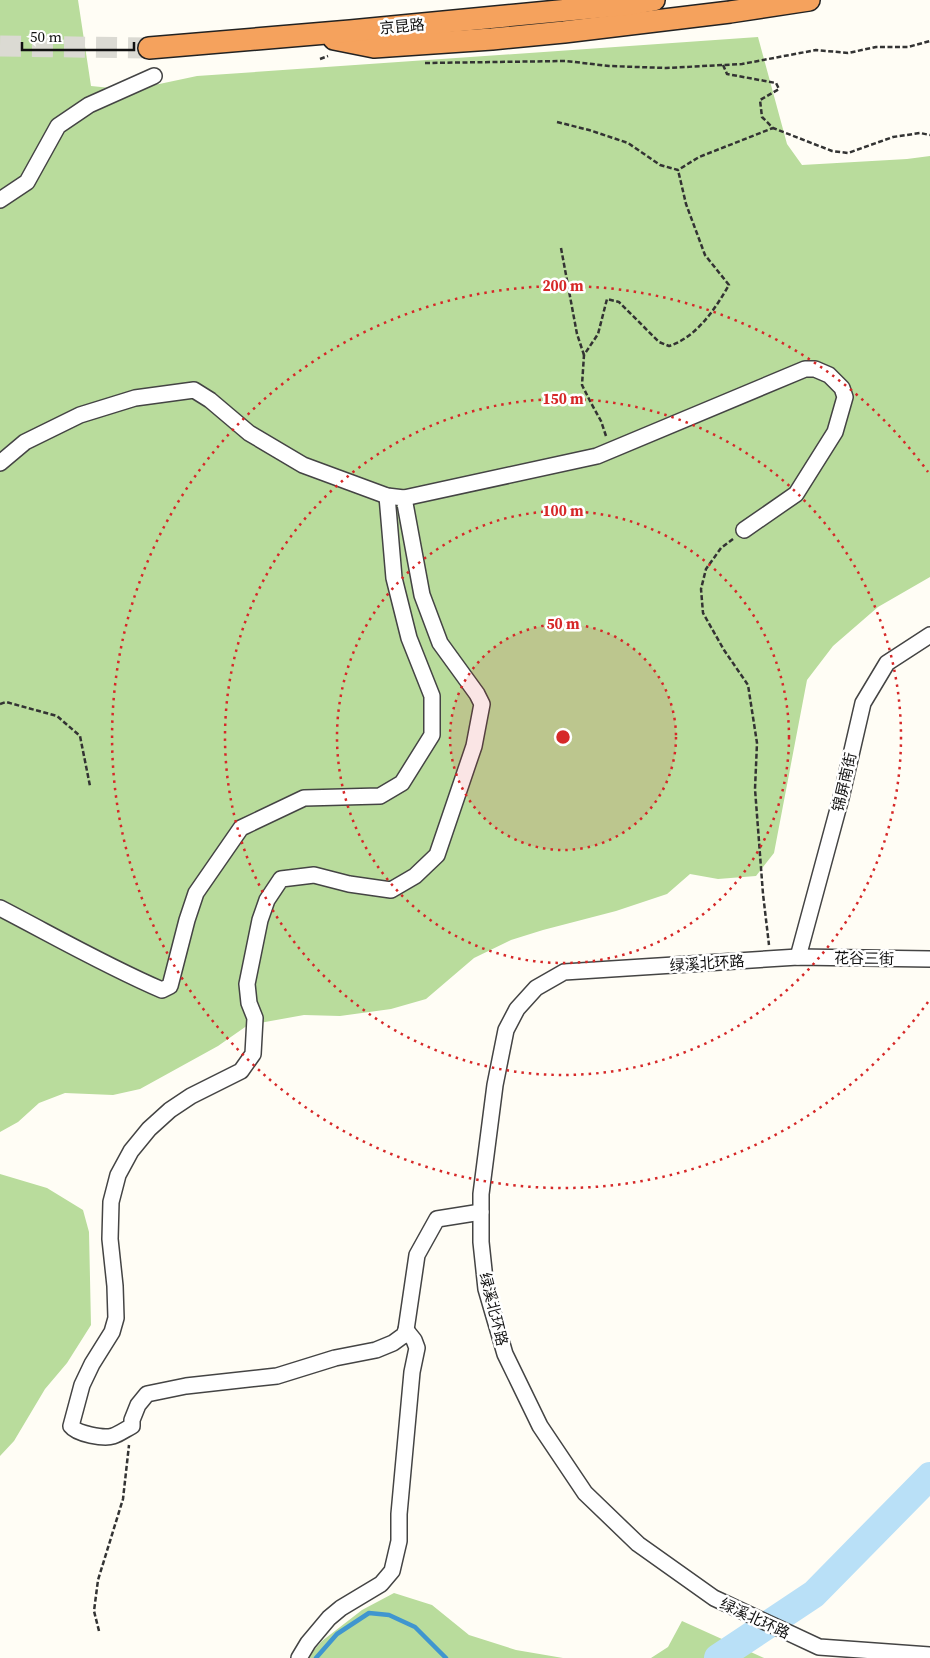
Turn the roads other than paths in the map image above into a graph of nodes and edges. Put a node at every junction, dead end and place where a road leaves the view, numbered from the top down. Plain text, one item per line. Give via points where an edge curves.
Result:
1 (654, 0) edge
2 (809, 0) edge
3 (311, 34) junction
4 (149, 48) tunnel mouth
5 (154, 76) dead end
6 (0, 200) edge
7 (0, 464) edge
8 (387, 496) junction
9 (404, 498) junction
10 (744, 530) road end
11 (930, 635) edge
12 (0, 908) edge
13 (798, 957) junction
14 (930, 959) edge
15 (481, 1212) junction
16 (406, 1330) junction
17 (929, 1652) edge
18 (299, 1658) edge

1 - 3 highway, 京昆路
2 - 3 highway via 564,32 384,47
3 - 4 highway, 京昆路
5 - 6 street via 89,104 58,126 27,182
7 - 8 street via 24,442 80,415 135,398 194,390 249,433 303,465
8 - 9 street
8 - 12 street via 394,578 409,638 432,696 432,736 402,783 380,796 304,798 241,828 196,894 170,986 162,990
9 - 10 street via 597,456 804,370 815,369 829,375 842,388 845,397 835,432 796,494
9 - 16 street via 422,595 440,643 482,704 474,746 437,855 415,876 391,890 349,884 314,874 281,880 267,900 246,984 255,1018 253,1054 241,1070 170,1110 131,1151 118,1175 112,1202 110,1239 116,1318 112,1332 82,1385 71,1426 82,1433 112,1436 132,1426 138,1405 147,1394 186,1386 277,1376 335,1358 376,1350 393,1343
11 - 13 street, 锦屏南街 via 886,663 863,703
13 - 14 street, 花谷三街
13 - 15 street, 绿溪北环路 via 564,972 536,988 517,1009 506,1030 495,1085
15 - 16 street via 437,1219 418,1254
15 - 17 street, 绿溪北环路 via 486,1289 505,1354 540,1426 585,1493 638,1544 714,1598 819,1647
16 - 18 street via 417,1348 412,1372 399,1541 392,1571 381,1584 329,1618

